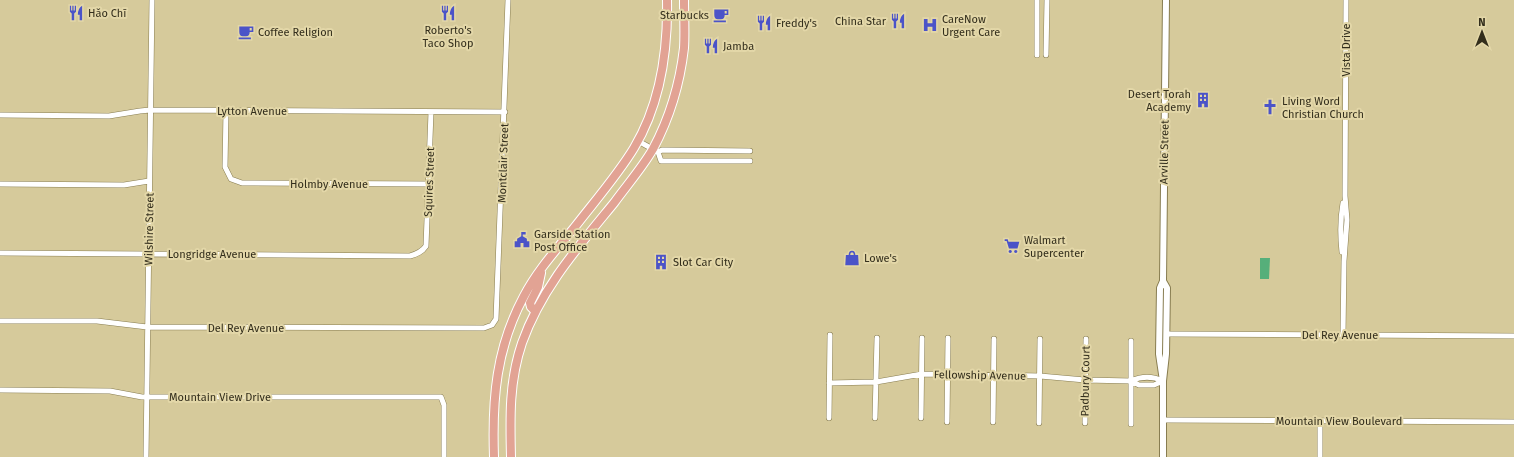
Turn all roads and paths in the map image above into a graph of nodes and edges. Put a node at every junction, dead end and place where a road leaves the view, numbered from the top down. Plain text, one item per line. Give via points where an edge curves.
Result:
1 (152, 0) edge
2 (508, 0) edge
3 (663, 0) edge
4 (684, 0) edge
5 (1037, 0) edge
6 (1047, 0) edge
7 (1166, 0) edge
8 (1346, 0) edge
9 (667, 4) edge
10 (1037, 55) dead end
11 (1046, 55) dead end
12 (150, 110) junction
13 (226, 111) junction
14 (431, 112) junction
15 (505, 112) junction
16 (0, 115) edge
17 (638, 141) junction
18 (655, 151) junction
19 (750, 151) dead end
20 (750, 161) dead end
21 (149, 181) junction
22 (0, 184) edge
23 (429, 184) junction
24 (423, 250) joint
25 (0, 253) edge
26 (148, 254) junction
27 (542, 268) junction
28 (1163, 281) junction
29 (1167, 300) junction
30 (1160, 306) junction
31 (535, 311) junction
32 (0, 322) edge
33 (492, 325) joint
34 (147, 327) junction
35 (1167, 334) junction
36 (830, 335) dead end
37 (1343, 335) junction
38 (1514, 336) edge
39 (877, 338) dead end
40 (922, 338) dead end
41 (948, 338) dead end
42 (994, 339) dead end
43 (1040, 339) dead end
44 (1086, 339) dead end
45 (1160, 340) junction
46 (1131, 341) dead end
47 (922, 374) junction
48 (948, 374) junction
49 (994, 375) junction
50 (1040, 376) junction
51 (1085, 380) junction
52 (1131, 381) junction
53 (1163, 381) junction
54 (876, 382) junction
55 (829, 383) junction
56 (0, 390) edge
57 (146, 397) junction
58 (829, 418) dead end
59 (875, 418) dead end
60 (921, 418) dead end
61 (1163, 420) junction
62 (1320, 420) junction
63 (947, 422) dead end
64 (993, 422) dead end
65 (1514, 422) edge
66 (1039, 423) dead end
67 (1085, 423) dead end
68 (1131, 424) dead end
69 (146, 457) edge
70 (444, 457) edge
71 (494, 457) edge
72 (511, 457) edge
73 (1163, 457) edge
74 (1320, 457) edge

1 - 12 street, Wilshire Street
2 - 15 street, Montclair Street
3 - 9 main road
4 - 18 main road via 684,48 680,72
5 - 10 street
6 - 11 street
7 - 28 street, Arville Street
8 - 37 street, Vista Drive via 1346,235
9 - 17 main road via 661,79
12 - 13 street, Lytton Avenue
12 - 16 street, Lytton Avenue via 109,116
12 - 21 street, Wilshire Street
13 - 14 street, Lytton Avenue
13 - 23 street, Holmby Avenue via 225,167 231,179 242,183
14 - 15 street, Lytton Avenue
14 - 23 street, Squires Street
15 - 33 street, Montclair Street via 496,319
17 - 18 street
17 - 27 main road
18 - 19 street
18 - 20 street via 661,161
18 - 31 main road via 555,277
21 - 22 street via 124,185
21 - 26 street, Wilshire Street
23 - 24 street, Squires Street via 426,246
24 - 26 street, Longridge Avenue via 410,256
25 - 26 street, Longridge Avenue
26 - 34 street, Wilshire Street
27 - 31 main road via 538,287 530,303
27 - 71 main road via 520,305 502,352 494,403
28 - 29 street, Arville Street via 1167,288
28 - 30 street, Arville Street via 1160,288
29 - 30 street
29 - 35 street, Arville Street
30 - 45 street, Arville Street
31 - 72 main road via 513,377 510,402
32 - 34 street, Del Rey Avenue via 97,321
33 - 34 street, Del Rey Avenue via 484,328
34 - 57 street, Wilshire Street
35 - 37 street, Del Rey Avenue
35 - 45 street
35 - 53 street, Arville Street
36 - 55 street
37 - 38 street, Del Rey Avenue
39 - 54 street
40 - 47 street
41 - 48 street
42 - 49 street
43 - 50 street
44 - 51 street, Padbury Court
45 - 53 street, Arville Street via 1159,354
46 - 52 street
47 - 48 street, Fellowship Avenue
47 - 54 street, Fellowship Avenue
47 - 60 street
48 - 49 street, Fellowship Avenue
48 - 63 street
49 - 50 street, Fellowship Avenue
49 - 64 street
50 - 51 street, Fellowship Avenue
50 - 66 street
51 - 52 street, Fellowship Avenue
51 - 67 street, Padbury Court
52 - 53 street, Fellowship Avenue via 1140,377 1154,377
52 - 68 street
53 - 61 street, Arville Street
54 - 55 street, Fellowship Avenue
54 - 59 street
55 - 58 street
56 - 57 street, Mountain View Drive via 110,391
57 - 69 street, Wilshire Street
57 - 70 street, Mountain View Drive via 441,397 444,405
61 - 62 street, Mountain View Boulevard
61 - 73 street, Arville Street
62 - 65 street, Mountain View Boulevard
62 - 74 street

